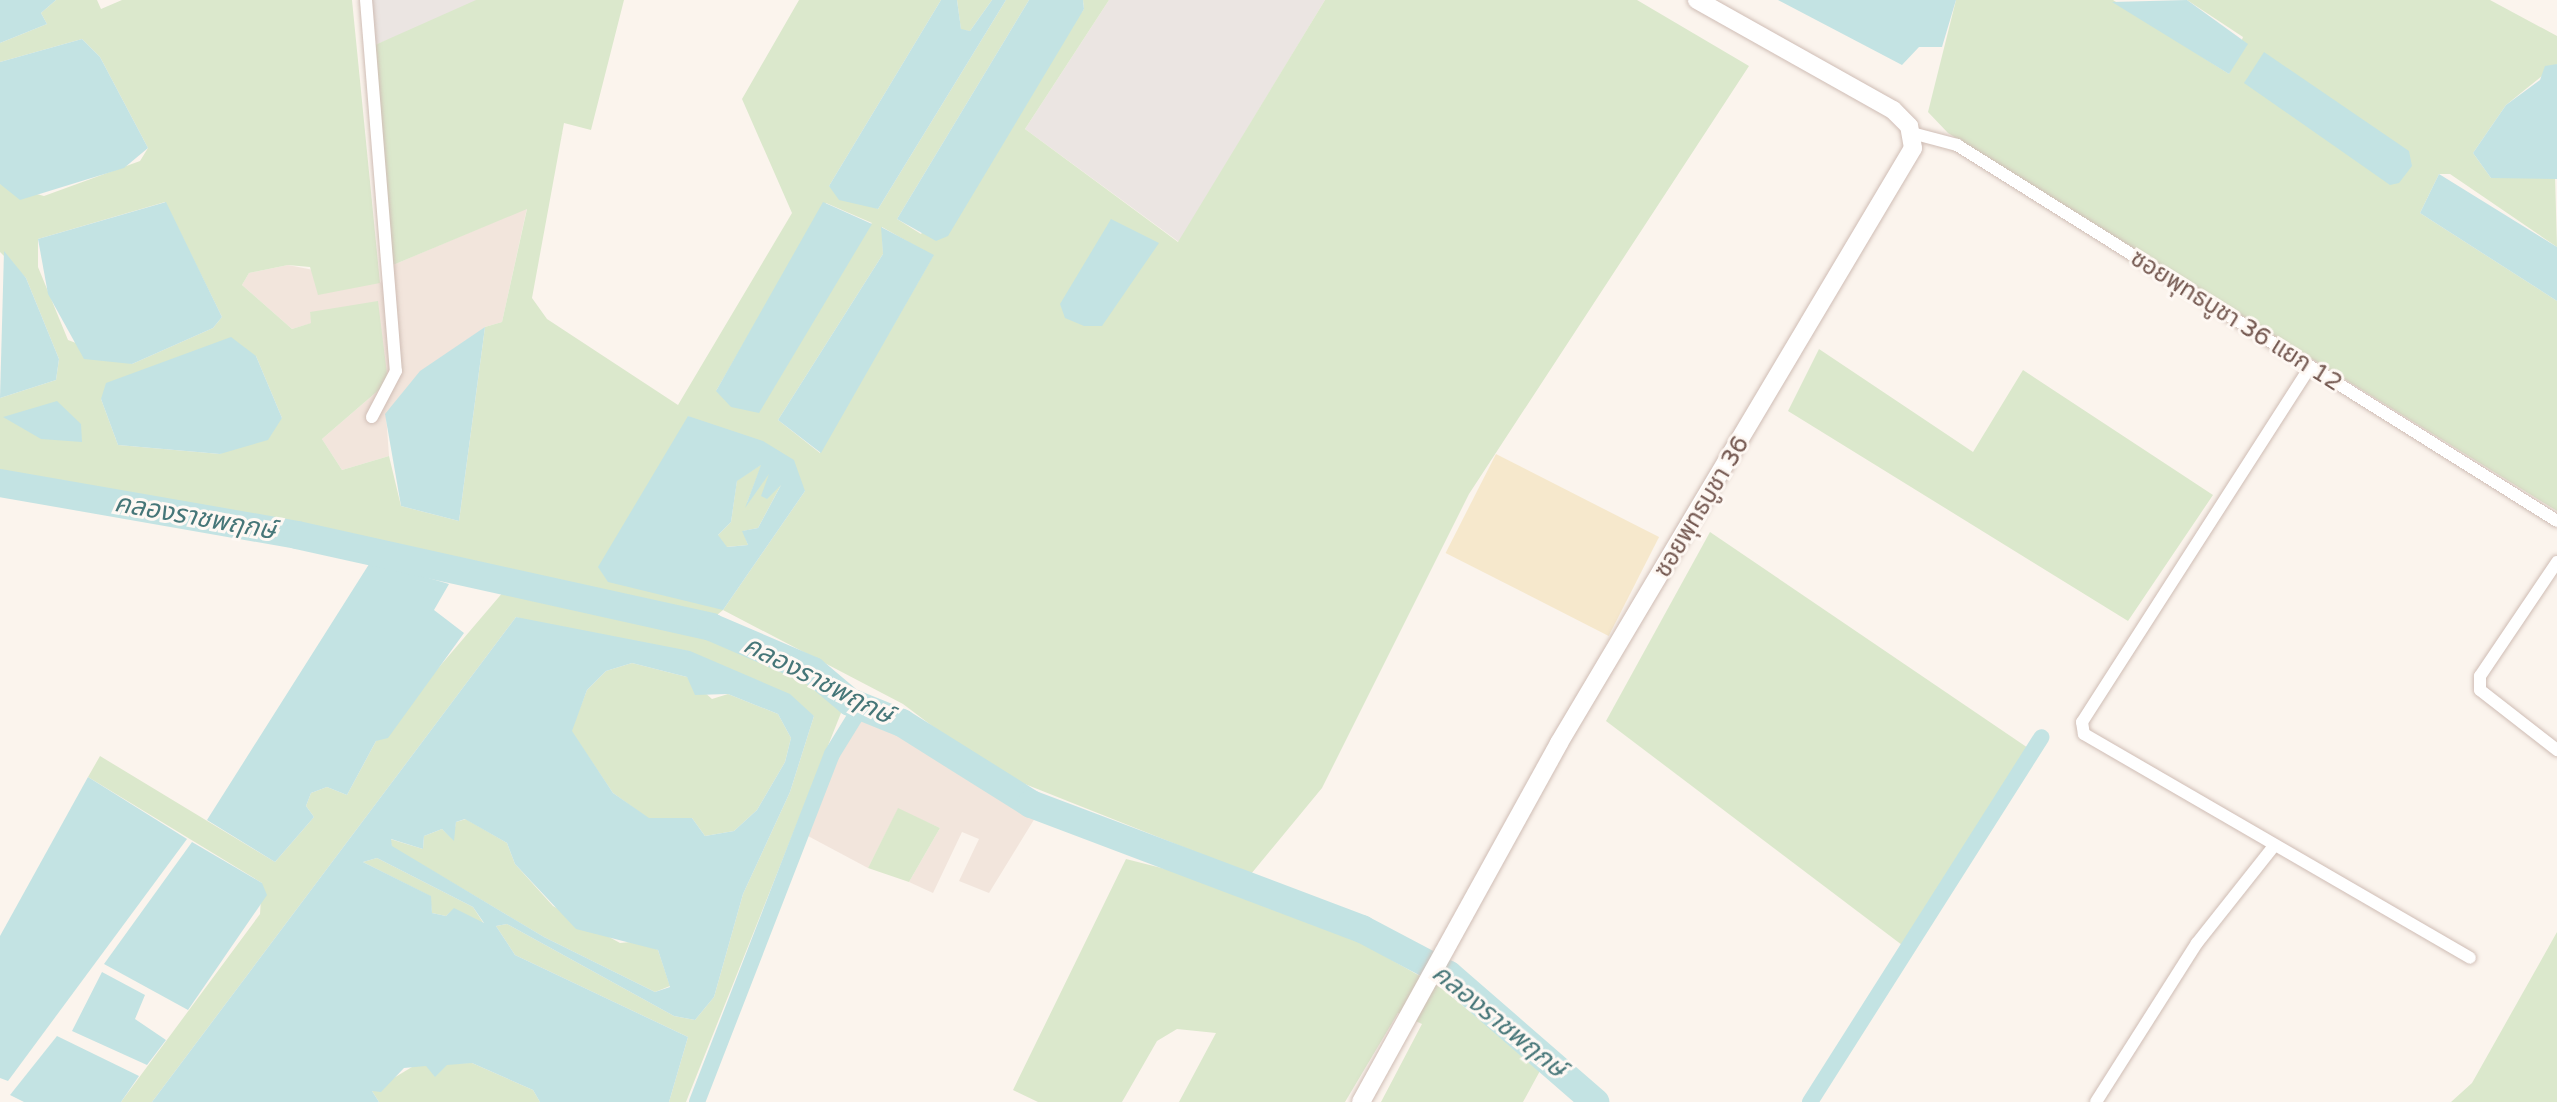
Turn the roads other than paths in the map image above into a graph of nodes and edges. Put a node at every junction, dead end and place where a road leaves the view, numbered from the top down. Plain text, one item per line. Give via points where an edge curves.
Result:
1 (366, 0) edge
2 (1697, 0) edge
3 (1912, 133) junction
4 (2310, 367) junction
5 (372, 417) dead end
6 (2557, 521) edge
7 (2557, 562) edge
8 (2557, 750) edge
9 (2273, 847) junction
10 (2470, 958) dead end
11 (1361, 1102) edge
12 (2096, 1102) edge

1 - 5 street via 396,371
2 - 3 street via 1893,110
3 - 4 street, ซอยพุทธบูชา 36 แยก 12 via 1957,145
3 - 11 street, ซอยพุทธบูชา 36 via 1913,148 1895,184 1559,743
4 - 6 street, ซอยพุทธบูชา 36 แยก 12
4 - 9 street via 2082,722 2088,741
7 - 8 street via 2480,676 2480,690
9 - 10 street
9 - 12 street via 2197,943

